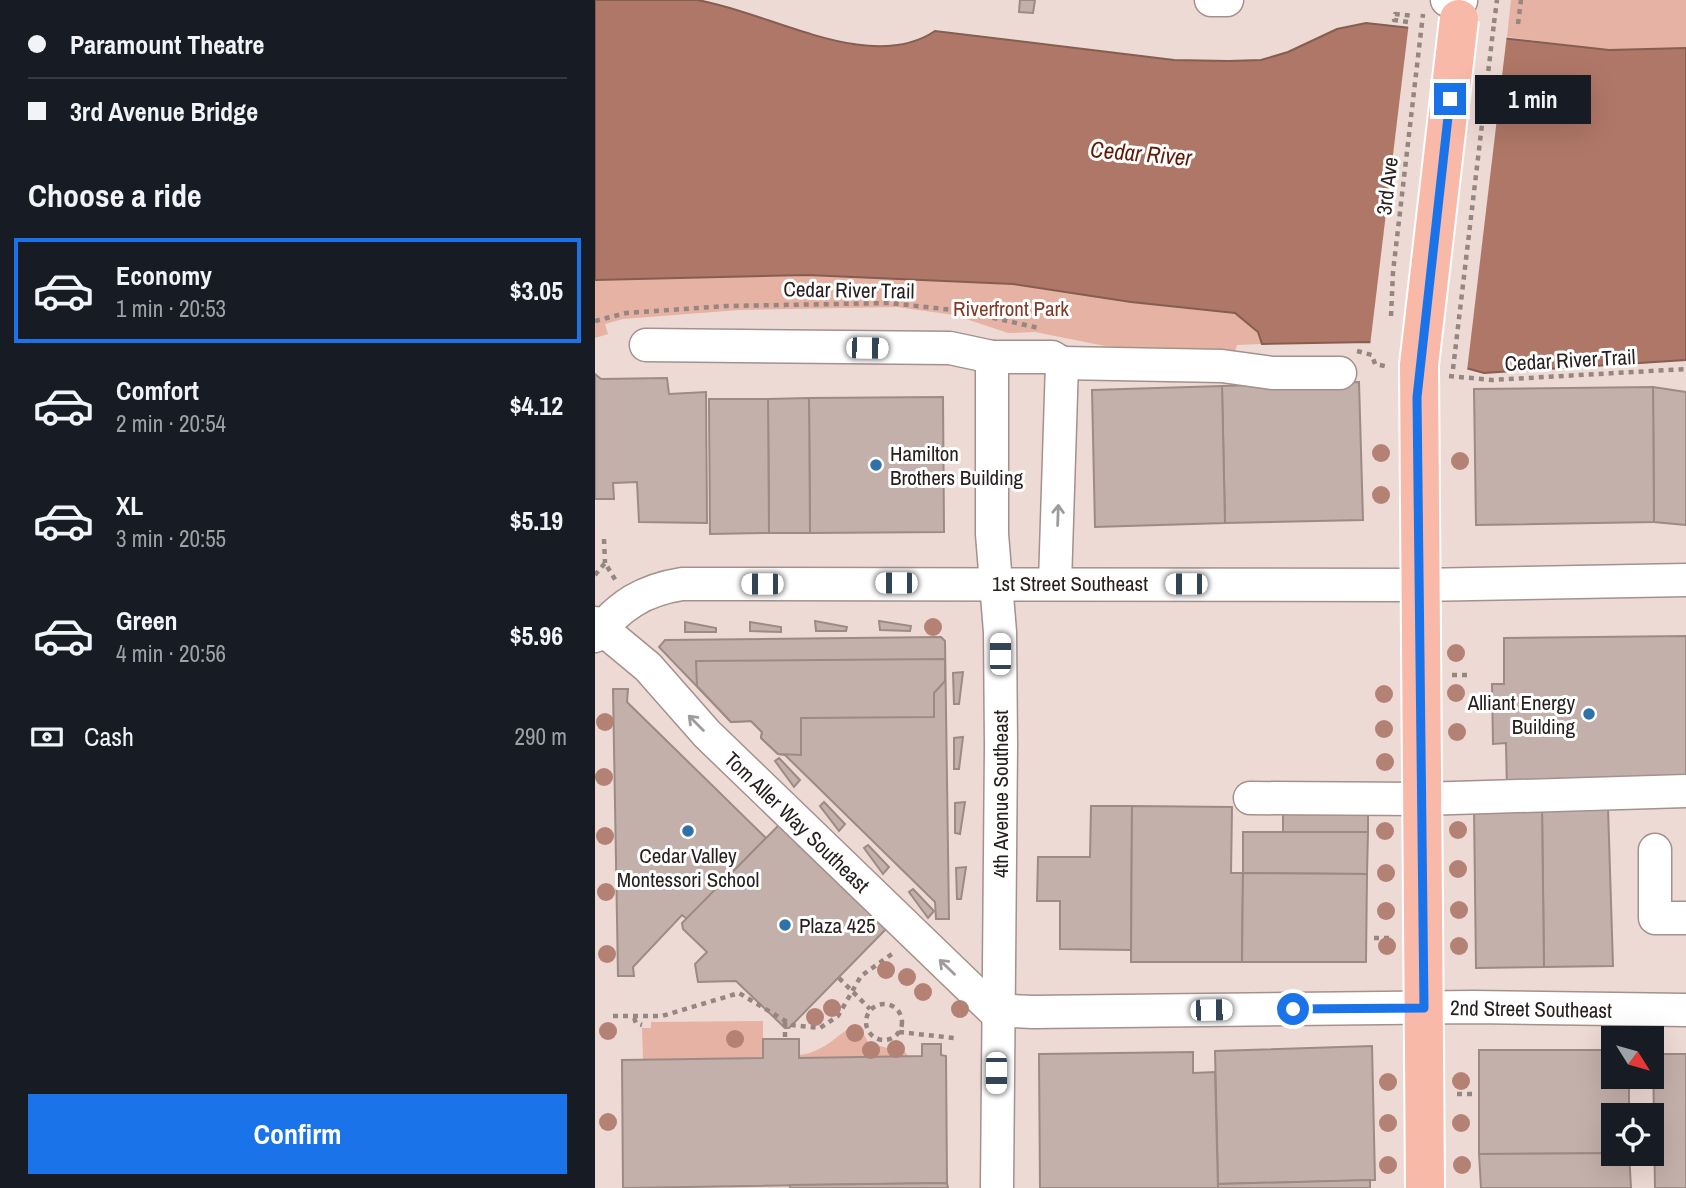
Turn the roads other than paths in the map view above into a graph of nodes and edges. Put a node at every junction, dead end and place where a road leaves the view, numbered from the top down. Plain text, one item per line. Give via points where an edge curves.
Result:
1 (1211, 0) edge
2 (1227, 0) edge
3 (1463, 8) edge
4 (646, 345) dead end
5 (992, 358) junction
6 (1343, 362) road end
7 (1062, 369) junction
8 (1686, 580) edge
9 (996, 583) junction
10 (1055, 583) junction
11 (1419, 585) junction
12 (597, 629) edge
13 (1686, 790) edge
14 (1250, 797) dead end
15 (1421, 799) junction
16 (1655, 850) dead end
17 (1686, 918) edge
18 (1424, 1008) junction
19 (1686, 1010) edge
20 (998, 1011) junction
21 (997, 1188) edge
22 (1425, 1188) edge

1 - 2 street
3 - 11 main road, bridge via 1419,367
4 - 5 street via 950,348
5 - 7 street via 1052,357
5 - 9 street, 4th Avenue Southeast
6 - 7 street via 1272,373 1221,366
10 -> 7 street
8 - 11 street, 1st Street Southeast
9 - 10 street, 1st Street Southeast
9 - 12 street, 1st Street Southeast via 682,584 638,596
9 - 20 street, 4th Avenue Southeast via 1001,745
10 - 11 street, 1st Street Southeast
11 - 15 main road
20 -> 12 street, Tom Aller Way Southeast via 984,1003 682,710 648,667
13 - 15 street
14 - 15 street
15 - 18 main road
16 - 17 street via 1655,918
18 - 19 street, 2nd Street Southeast
18 - 20 street, 2nd Street Southeast
18 - 22 main road
20 - 21 street, 4th Avenue Southeast

